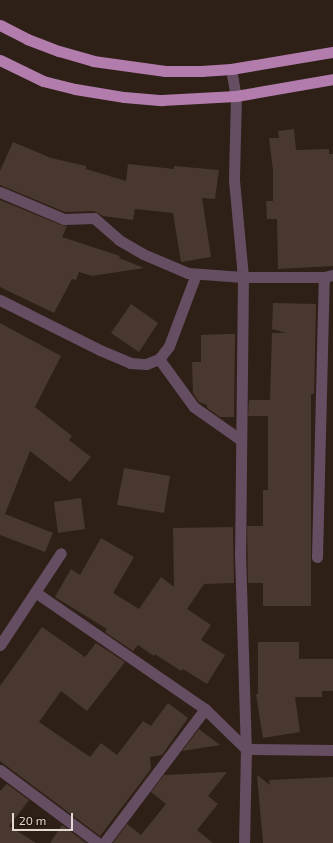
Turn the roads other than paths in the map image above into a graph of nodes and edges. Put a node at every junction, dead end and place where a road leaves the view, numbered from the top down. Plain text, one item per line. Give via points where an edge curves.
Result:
1 (0, 25) edge
2 (333, 52) edge
3 (0, 60) edge
4 (231, 69) junction
5 (333, 79) edge
6 (236, 96) junction
7 (0, 192) edge
8 (196, 274) junction
9 (328, 276) edge
10 (244, 277) junction
11 (0, 300) edge
12 (159, 359) junction
13 (241, 440) junction
14 (61, 554) dead end
15 (317, 557) dead end
16 (35, 592) junction
17 (0, 645) edge
18 (205, 709) junction
19 (246, 749) junction
20 (333, 750) edge
21 (0, 770) edge
22 (98, 843) edge
23 (104, 843) edge
24 (244, 843) edge

1 - 4 highway via 33,42 92,61 165,71 201,72
2 - 4 highway
3 - 6 highway via 43,81 124,97 162,100
4 - 6 street
5 - 6 highway
6 - 10 street via 234,180
7 - 8 street via 64,219 94,218 119,240 143,254
8 - 10 street
8 - 12 street via 169,346
9 - 10 street
9 - 15 street
10 - 13 street
11 - 12 street via 130,363 146,364
12 - 13 street via 194,407
13 - 19 street via 240,552
14 - 16 street
16 - 17 street
16 - 18 street
18 - 19 street
18 - 23 street
19 - 20 street
19 - 24 street
21 - 22 street

